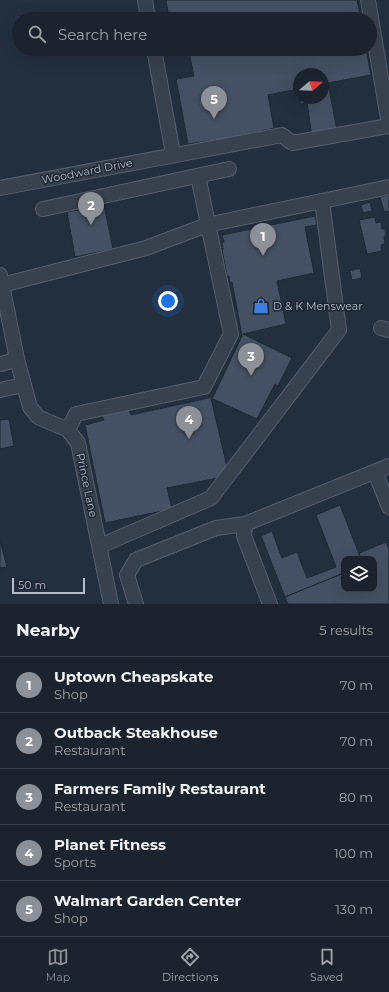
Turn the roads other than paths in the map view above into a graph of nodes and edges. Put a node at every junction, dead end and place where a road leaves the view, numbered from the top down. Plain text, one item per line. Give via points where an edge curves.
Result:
1 (145, 0) edge
2 (368, 0) edge
3 (147, 12) edge
4 (370, 12) edge
5 (377, 54) edge
6 (155, 56) edge
7 (389, 125) edge
8 (173, 154) junction
9 (229, 169) dead end
10 (198, 176) junction
11 (389, 187) edge
12 (0, 188) edge
13 (322, 201) junction
14 (43, 209) dead end
15 (207, 225) junction
16 (1, 278) edge
17 (17, 359) junction
18 (0, 364) edge
19 (24, 385) junction
20 (0, 390) edge
21 (68, 430) junction
22 (389, 466) edge
23 (375, 472) junction
24 (389, 507) edge
25 (245, 524) junction
26 (100, 546) junction
27 (111, 604) edge
28 (136, 604) edge
29 (270, 604) edge

1 - 3 street
2 - 4 street
5 - 7 street
6 - 8 street
7 - 8 street, Woodward Drive via 292,143 282,135
8 - 12 street, Woodward Drive
9 - 10 street
10 - 14 street
10 - 15 street
11 - 13 street
13 - 15 street
13 - 26 street via 339,330 212,498
15 - 16 street via 146,248
15 - 21 street via 231,334 204,387 76,414
16 - 17 street
17 - 18 street
17 - 19 street
19 - 20 street
19 - 21 street via 30,407 38,417
21 - 26 street, Prince Lane via 78,443
22 - 23 street
23 - 24 street
23 - 25 street
25 - 28 street via 216,528 136,560 127,574
25 - 29 street via 244,536
26 - 27 street, Prince Lane

